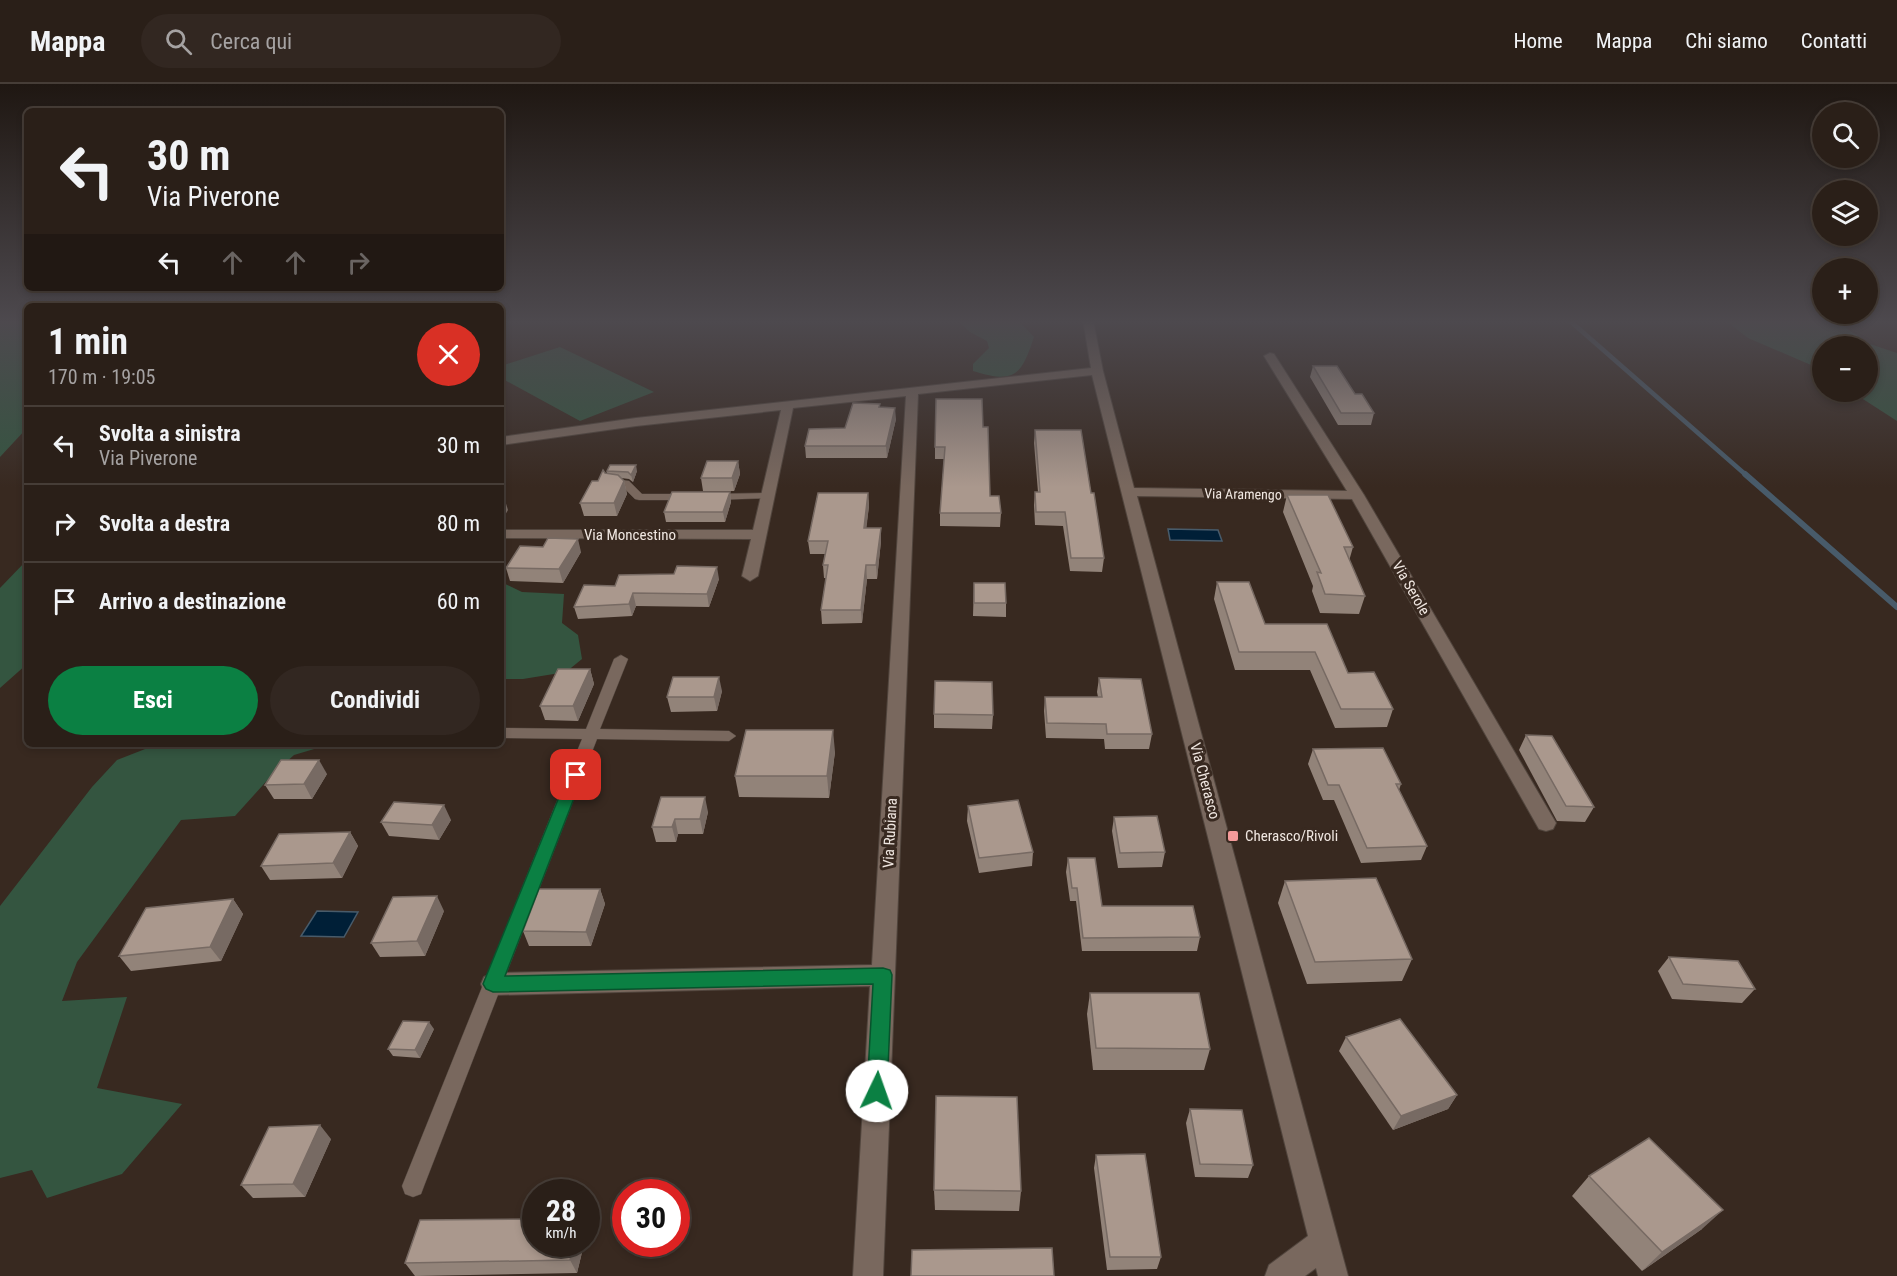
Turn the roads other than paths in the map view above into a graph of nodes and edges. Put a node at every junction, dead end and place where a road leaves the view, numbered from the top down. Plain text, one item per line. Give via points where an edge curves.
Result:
1 (1054, 376) edge
2 (1098, 376) edge
3 (1282, 376) edge
4 (912, 391) junction
5 (788, 405) junction
6 (504, 441) edge
7 (612, 482) edge
8 (1129, 492) junction
9 (1357, 495) junction
10 (768, 496) junction
11 (504, 534) edge
12 (759, 535) junction
13 (750, 576) dead end
14 (621, 659) dead end
15 (504, 733) edge
16 (592, 733) junction
17 (729, 736) dead end
18 (1546, 823) dead end
19 (883, 975) junction
20 (493, 984) junction
21 (413, 1186) dead end
22 (1325, 1242) junction
23 (868, 1276) edge
24 (1280, 1276) edge
25 (1333, 1276) edge

1 - 4 street
2 - 8 street, Via Cherasco
3 - 9 street, Via Serole
4 - 5 street
4 - 19 street, Via Rubiana
5 - 6 street
5 - 10 street
7 - 10 lane via 625,483 639,497
8 - 9 street, Via Aramengo
8 - 22 street, Via Cherasco
9 - 18 street, Via Serole
10 - 12 street
11 - 12 street, Via Moncestino
12 - 13 street
14 - 16 lane
15 - 16 lane
16 - 17 lane
16 - 20 lane
19 - 20 street
19 - 23 street, Via Rubiana
20 - 21 lane
22 - 24 street
22 - 25 street, Via Cherasco

